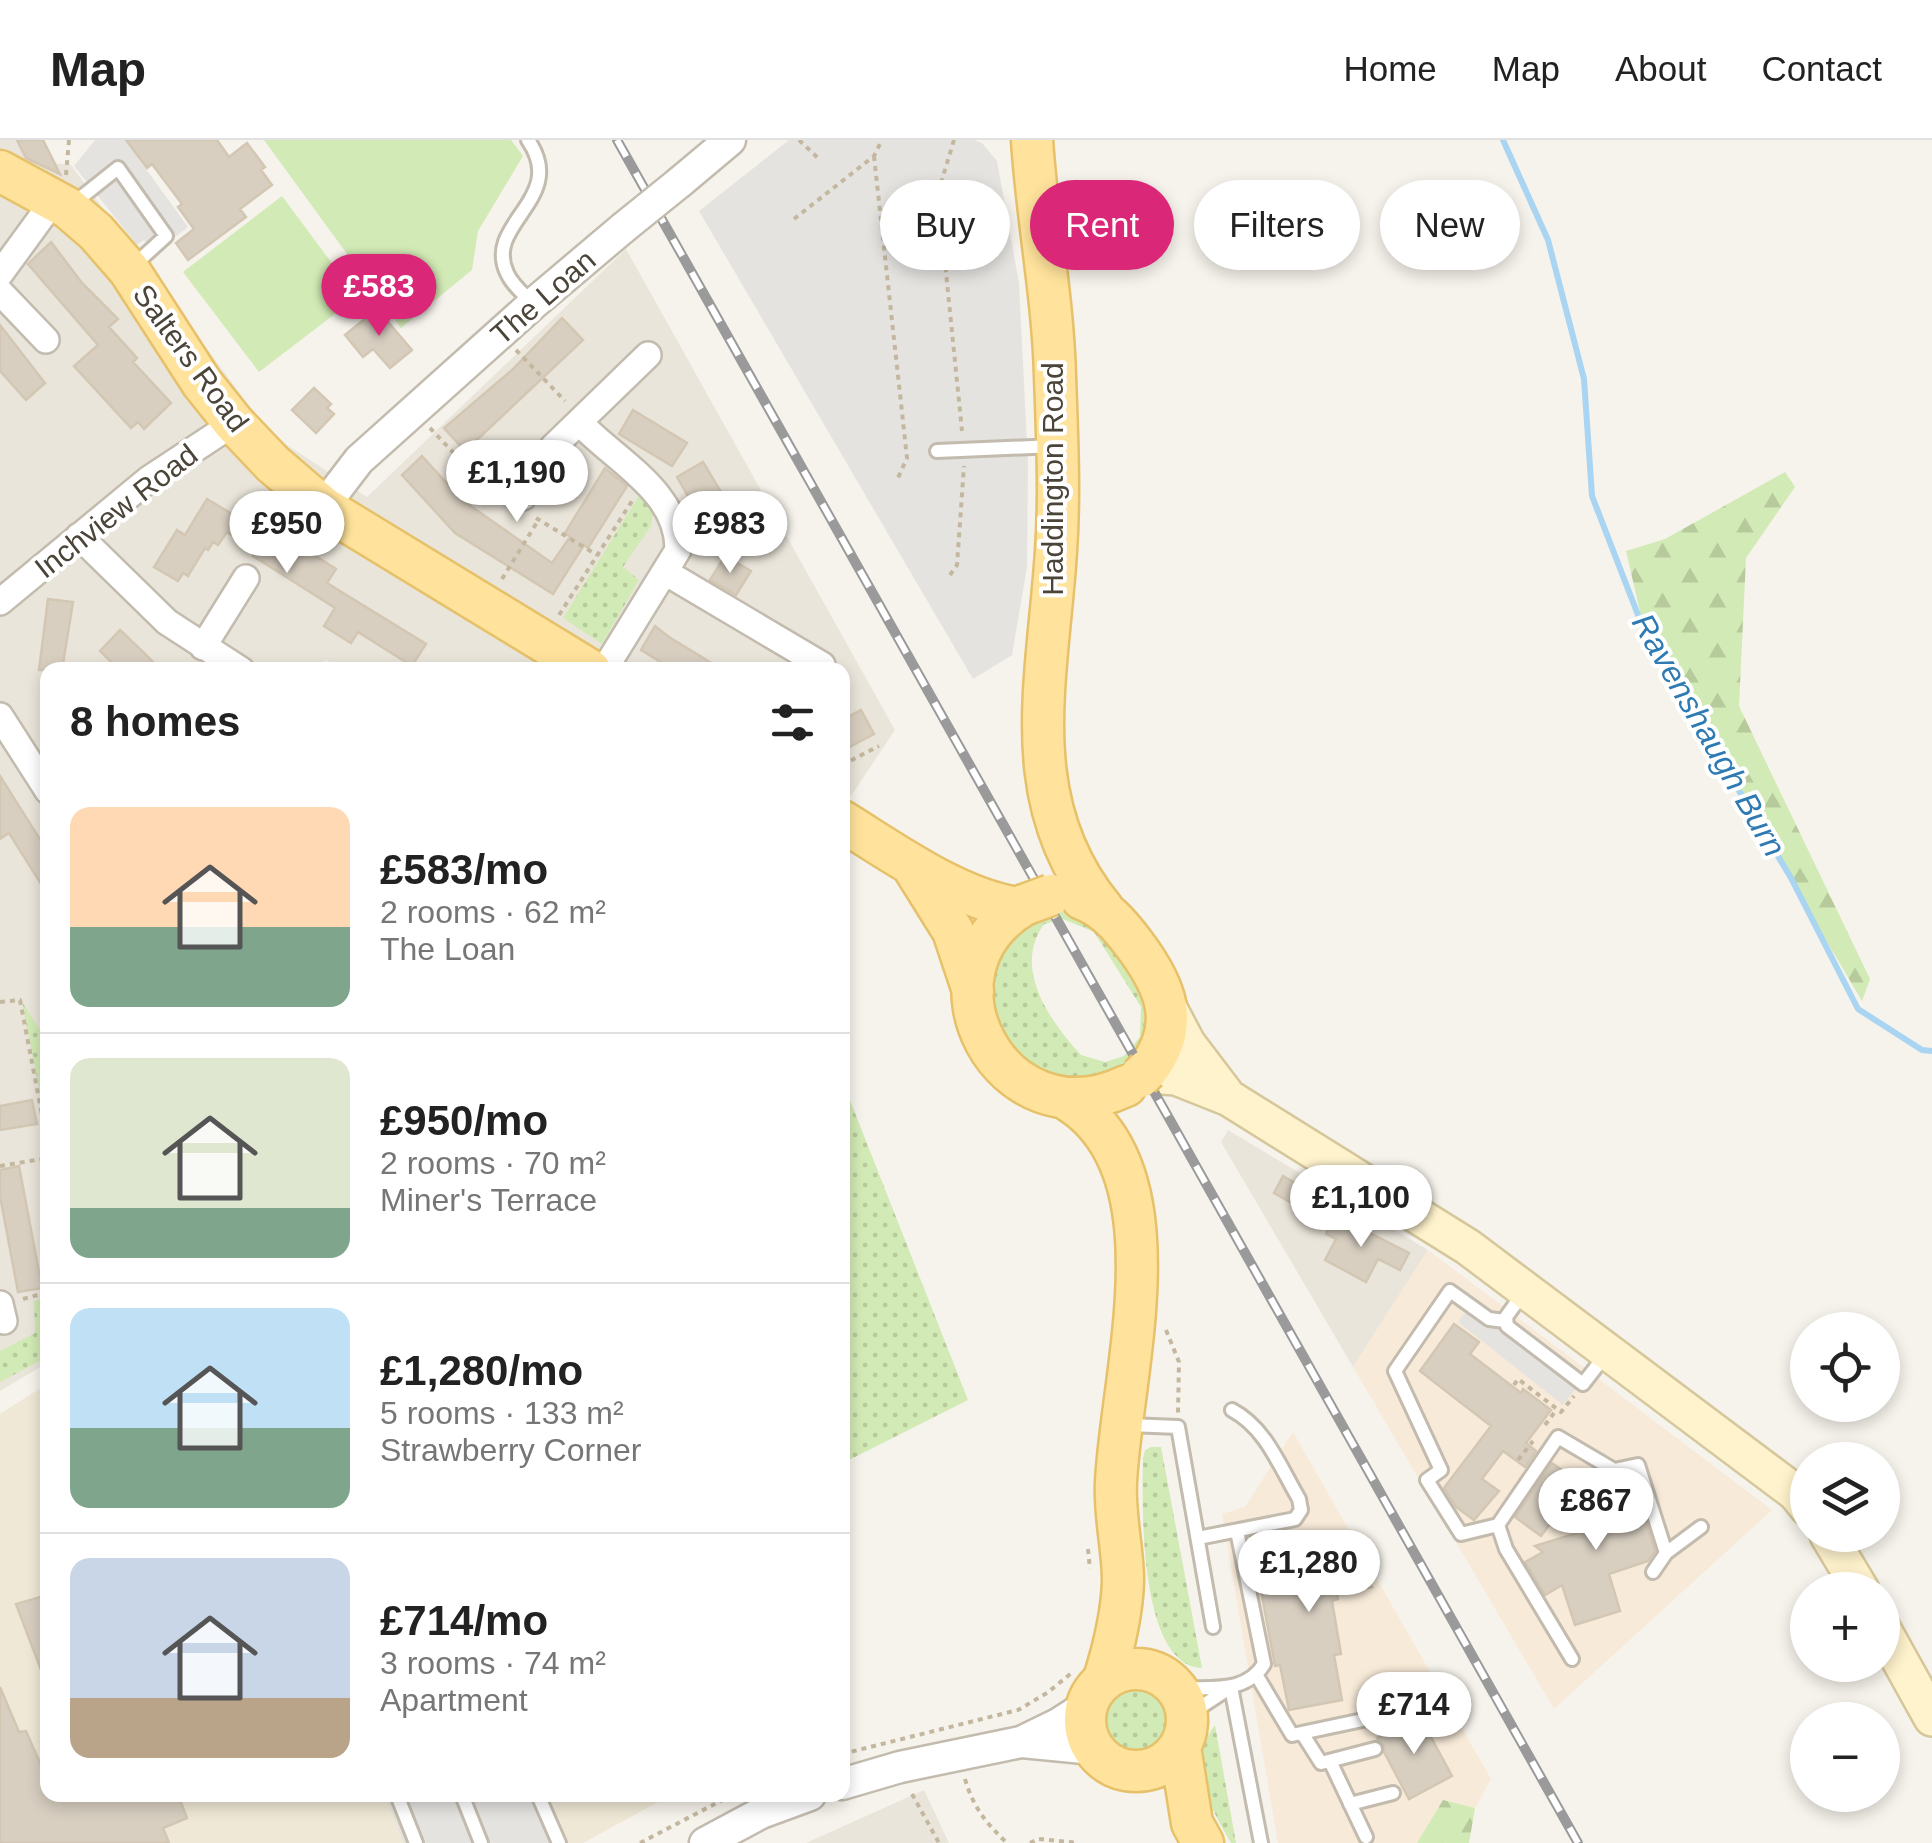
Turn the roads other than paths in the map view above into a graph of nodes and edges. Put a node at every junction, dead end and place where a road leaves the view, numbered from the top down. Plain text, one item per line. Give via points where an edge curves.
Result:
1 (528, 140) edge
2 (730, 140) edge
3 (1032, 140) edge
4 (0, 170) edge
5 (61, 204) junction
6 (128, 270) junction
7 (0, 274) edge
8 (0, 292) edge
9 (533, 304) junction
10 (46, 340) dead end
11 (648, 354) dead end
12 (581, 420) junction
13 (234, 423) junction
14 (1056, 446) junction
15 (937, 450) dead end
16 (523, 497) dead end
17 (322, 507) junction
18 (79, 536) junction
19 (665, 572) junction
20 (246, 578) dead end
21 (0, 602) edge
22 (203, 646) junction
23 (228, 662) edge
24 (577, 662) edge
25 (609, 662) edge
26 (819, 662) edge
27 (0, 716) edge
28 (40, 778) edge
29 (1052, 818) junction
30 (850, 827) edge
31 (913, 867) junction
32 (1035, 898) junction
33 (1104, 910) junction
34 (973, 991) junction
35 (1166, 1004) junction
36 (1137, 1080) junction
37 (1229, 1098) junction
38 (1066, 1099) junction
39 (1118, 1158) junction
40 (1525, 1290) junction
41 (1505, 1321) junction
42 (1608, 1352) junction
43 (1232, 1410) dead end
44 (1122, 1424) junction
45 (1790, 1488) edge
46 (1498, 1525) junction
47 (1701, 1527) dead end
48 (1237, 1531) junction
49 (1198, 1538) junction
50 (1666, 1553) junction
51 (1653, 1572) dead end
52 (1107, 1578) junction
53 (1213, 1627) dead end
54 (1572, 1660) dead end
55 (1900, 1660) edge
56 (1257, 1676) junction
57 (1090, 1684) junction
58 (1231, 1687) junction
59 (1176, 1706) junction
60 (1372, 1718) dead end
61 (1932, 1718) edge
62 (1302, 1733) junction
63 (1021, 1742) junction
64 (1094, 1749) junction
65 (1375, 1749) dead end
66 (1330, 1761) junction
67 (1128, 1771) junction
68 (850, 1782) edge
69 (1393, 1794) dead end
70 (400, 1802) edge
71 (465, 1802) edge
72 (541, 1802) edge
73 (792, 1802) edge
74 (1350, 1804) junction
75 (1197, 1833) edge
76 (1366, 1837) dead end
77 (416, 1843) edge
78 (481, 1843) edge
79 (560, 1843) edge
80 (704, 1843) edge
81 (1261, 1843) edge

1 - 9 lane via 538,159 538,188 502,252 510,279
2 - 9 street, The Loan, bridge
3 - 14 main road, Haddington Road
4 - 5 main road, Salters Road
5 - 6 main road, Salters Road
5 - 6 lane via 118,168 166,236
5 - 7 street
6 - 13 main road, Salters Road
8 - 10 street
9 - 17 street, The Loan via 359,460
11 - 12 street
12 - 16 street via 553,447
12 - 19 street via 656,491 678,534 678,550
13 - 17 main road, Salters Road
13 - 18 street, Inchview Road via 148,478
14 - 15 lane
14 - 29 main road, Haddington Road via 1056,550 1043,716
17 - 24 main road, Salters Road
18 - 21 street, Inchview Road
18 - 22 street via 167,622
19 - 25 street
19 - 26 street
20 - 22 street
22 - 23 street
27 - 28 street
29 - 32 main road, Haddington Road via 1050,869
29 - 33 main road, Haddington Road via 1082,882
30 - 31 main road
31 - 32 main road via 992,903
31 - 34 main road via 953,932
32 - 33 main road via 1077,897
32 - 34 main road via 990,936
33 - 35 main road via 1148,962
34 - 38 main road via 978,1029 1002,1067 1037,1092
35 - 36 main road via 1164,1044
35 - 37 main road
36 - 37 main road via 1176,1077
36 - 38 main road via 1094,1097
36 - 39 main road via 1120,1106
37 - 40 main road via 1468,1247
38 - 39 main road via 1093,1120
39 - 44 main road via 1135,1256 1134,1338
40 - 41 lane
40 - 42 main road
41 - 42 lane via 1582,1384
41 - 46 lane via 1489,1319 1450,1291 1396,1371 1441,1470 1427,1480 1461,1534
42 - 45 main road
43 - 48 lane via 1260,1432 1301,1510 1295,1519
44 - 49 lane via 1178,1426
44 - 52 main road
46 - 50 lane via 1558,1438 1614,1470 1638,1465
46 - 54 lane via 1506,1550
47 - 50 lane
48 - 49 lane
48 - 56 lane via 1264,1664
49 - 53 lane
50 - 51 lane
52 - 57 main road via 1116,1644
52 - 59 main road
55 - 61 main road
56 - 58 lane
56 - 62 lane via 1292,1736
57 - 59 main road via 1135,1668
57 - 63 street via 1058,1724
57 - 64 main road via 1086,1732
58 - 59 lane
58 - 59 lane
58 - 81 lane
59 - 67 main road via 1160,1765
59 - 75 main road
60 - 62 lane
62 - 66 lane via 1321,1763
63 - 64 street
63 - 68 street
64 - 67 main road
65 - 66 lane
66 - 74 lane
67 - 75 main road
69 - 74 lane
70 - 77 lane
71 - 78 lane
72 - 79 lane
73 - 80 street
74 - 76 lane

